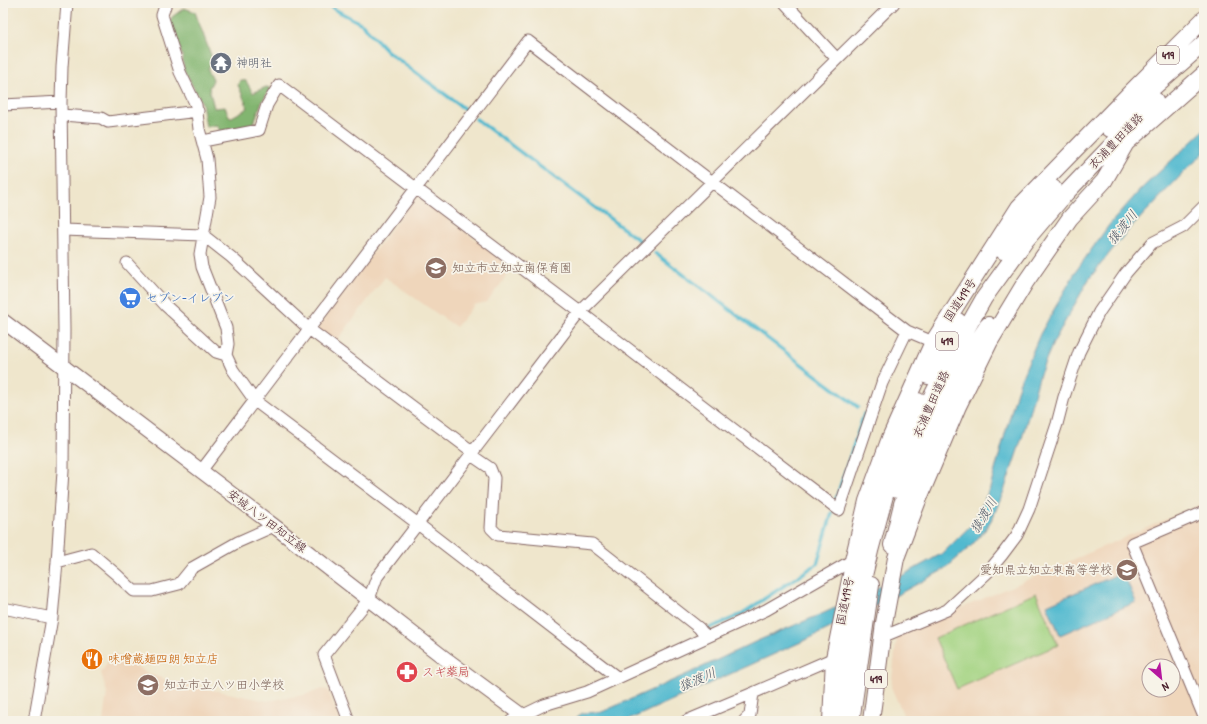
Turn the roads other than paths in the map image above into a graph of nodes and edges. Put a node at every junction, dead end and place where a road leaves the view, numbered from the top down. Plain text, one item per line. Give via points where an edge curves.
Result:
1 (67, 3) edge
2 (166, 3) edge
3 (785, 3) edge
4 (894, 3) edge
5 (1204, 19) edge
6 (1204, 28) edge
7 (1204, 43) edge
8 (1204, 54) edge
9 (837, 59) junction
10 (1204, 74) edge
11 (1146, 94) junction
12 (61, 102) junction
13 (3, 105) edge
14 (198, 111) junction
15 (62, 115) junction
16 (203, 141) junction
17 (1126, 143) junction
18 (712, 181) junction
19 (416, 188) junction
20 (1204, 206) edge
21 (63, 230) junction
22 (203, 235) junction
23 (127, 263) dead end
24 (580, 312) junction
25 (3, 321) edge
26 (309, 328) junction
27 (907, 331) junction
28 (933, 342) junction
29 (226, 355) junction
30 (64, 368) junction
31 (255, 401) junction
32 (472, 453) junction
33 (201, 471) junction
34 (1204, 512) edge
35 (418, 524) junction
36 (274, 526) junction
37 (57, 562) junction
38 (852, 567) junction
39 (369, 599) junction
40 (3, 608) edge
41 (52, 618) junction
42 (883, 630) junction
43 (707, 636) junction
44 (834, 658) junction
45 (618, 678) junction
46 (753, 694) junction
47 (1204, 717) edge
48 (521, 719) edge
49 (34, 721) edge
50 (349, 721) edge
51 (686, 721) edge
52 (744, 721) edge
53 (831, 721) edge
54 (841, 721) edge
55 (852, 721) edge
56 (871, 721) edge

1 - 12 street
2 - 14 street via 162,15 180,72
3 - 9 street
4 - 9 street
5 - 28 highway, 国道419号 / 419 via 1019,207
6 - 11 highway, 衣浦豊田道路 / 419
7 - 11 highway, 衣浦豊田道路 / 419
8 - 55 highway, 衣浦豊田道路 / 419 via 1104,152 1026,240 984,298 958,344 932,396 885,526 871,587
9 - 18 street
10 - 17 highway, 419
11 - 54 highway, 衣浦豊田道路 / 419 via 1037,205 979,282 927,379 896,455 870,551 847,657
12 - 13 street
12 - 15 street
14 - 15 street via 108,122 101,118
14 - 16 street
15 - 21 street
16 - 19 street via 259,130 267,105 279,85
16 - 22 street via 210,197
17 - 42 highway, 419 via 1104,181 1070,218 1025,283 990,341 958,406 896,558
17 - 55 highway, 衣浦豊田道路 / 419 via 1095,175 1047,234 963,364 936,418 900,512
18 - 19 street via 528,40
18 - 24 street
18 - 27 street
19 - 24 street
19 - 26 street
20 - 42 street via 1183,227 1152,243 1126,273 1099,312 1079,352 1029,509 1017,535 1002,555 987,573 947,610
21 - 22 street
21 - 30 street
22 - 26 street
22 - 29 street via 200,254 202,268 226,328
23 - 29 street via 166,306 216,352
24 - 27 street via 839,510 882,383
24 - 32 street
25 - 30 main road, 安城八ツ田知立線
26 - 31 street
26 - 32 street
27 - 28 street
28 - 38 highway, 国道419号 / 419 via 890,438 867,501
29 - 31 street via 233,370
30 - 33 main road, 安城八ツ田知立線
30 - 37 street via 63,471
31 - 33 street
31 - 35 street
32 - 35 street
32 - 43 street via 490,468 494,478 491,528 498,535 592,544
33 - 36 main road, 安城八ツ田知立線
34 - 47 street via 1132,543
35 - 39 street via 377,577
35 - 45 street
36 - 37 street via 238,542 192,568 179,584 152,591 134,591 91,554
36 - 39 main road, 安城八ツ田知立線
37 - 41 street
38 - 43 street
38 - 44 highway, 国道419号 / 419
39 - 48 main road, 安城八ツ田知立線
39 - 50 street via 324,655
40 - 41 street
41 - 49 street
42 - 56 highway, 419
43 - 45 street
44 - 46 street
44 - 53 highway, 国道419号 / 419
45 - 48 street via 587,692 544,705
46 - 51 street
46 - 52 street via 750,715

